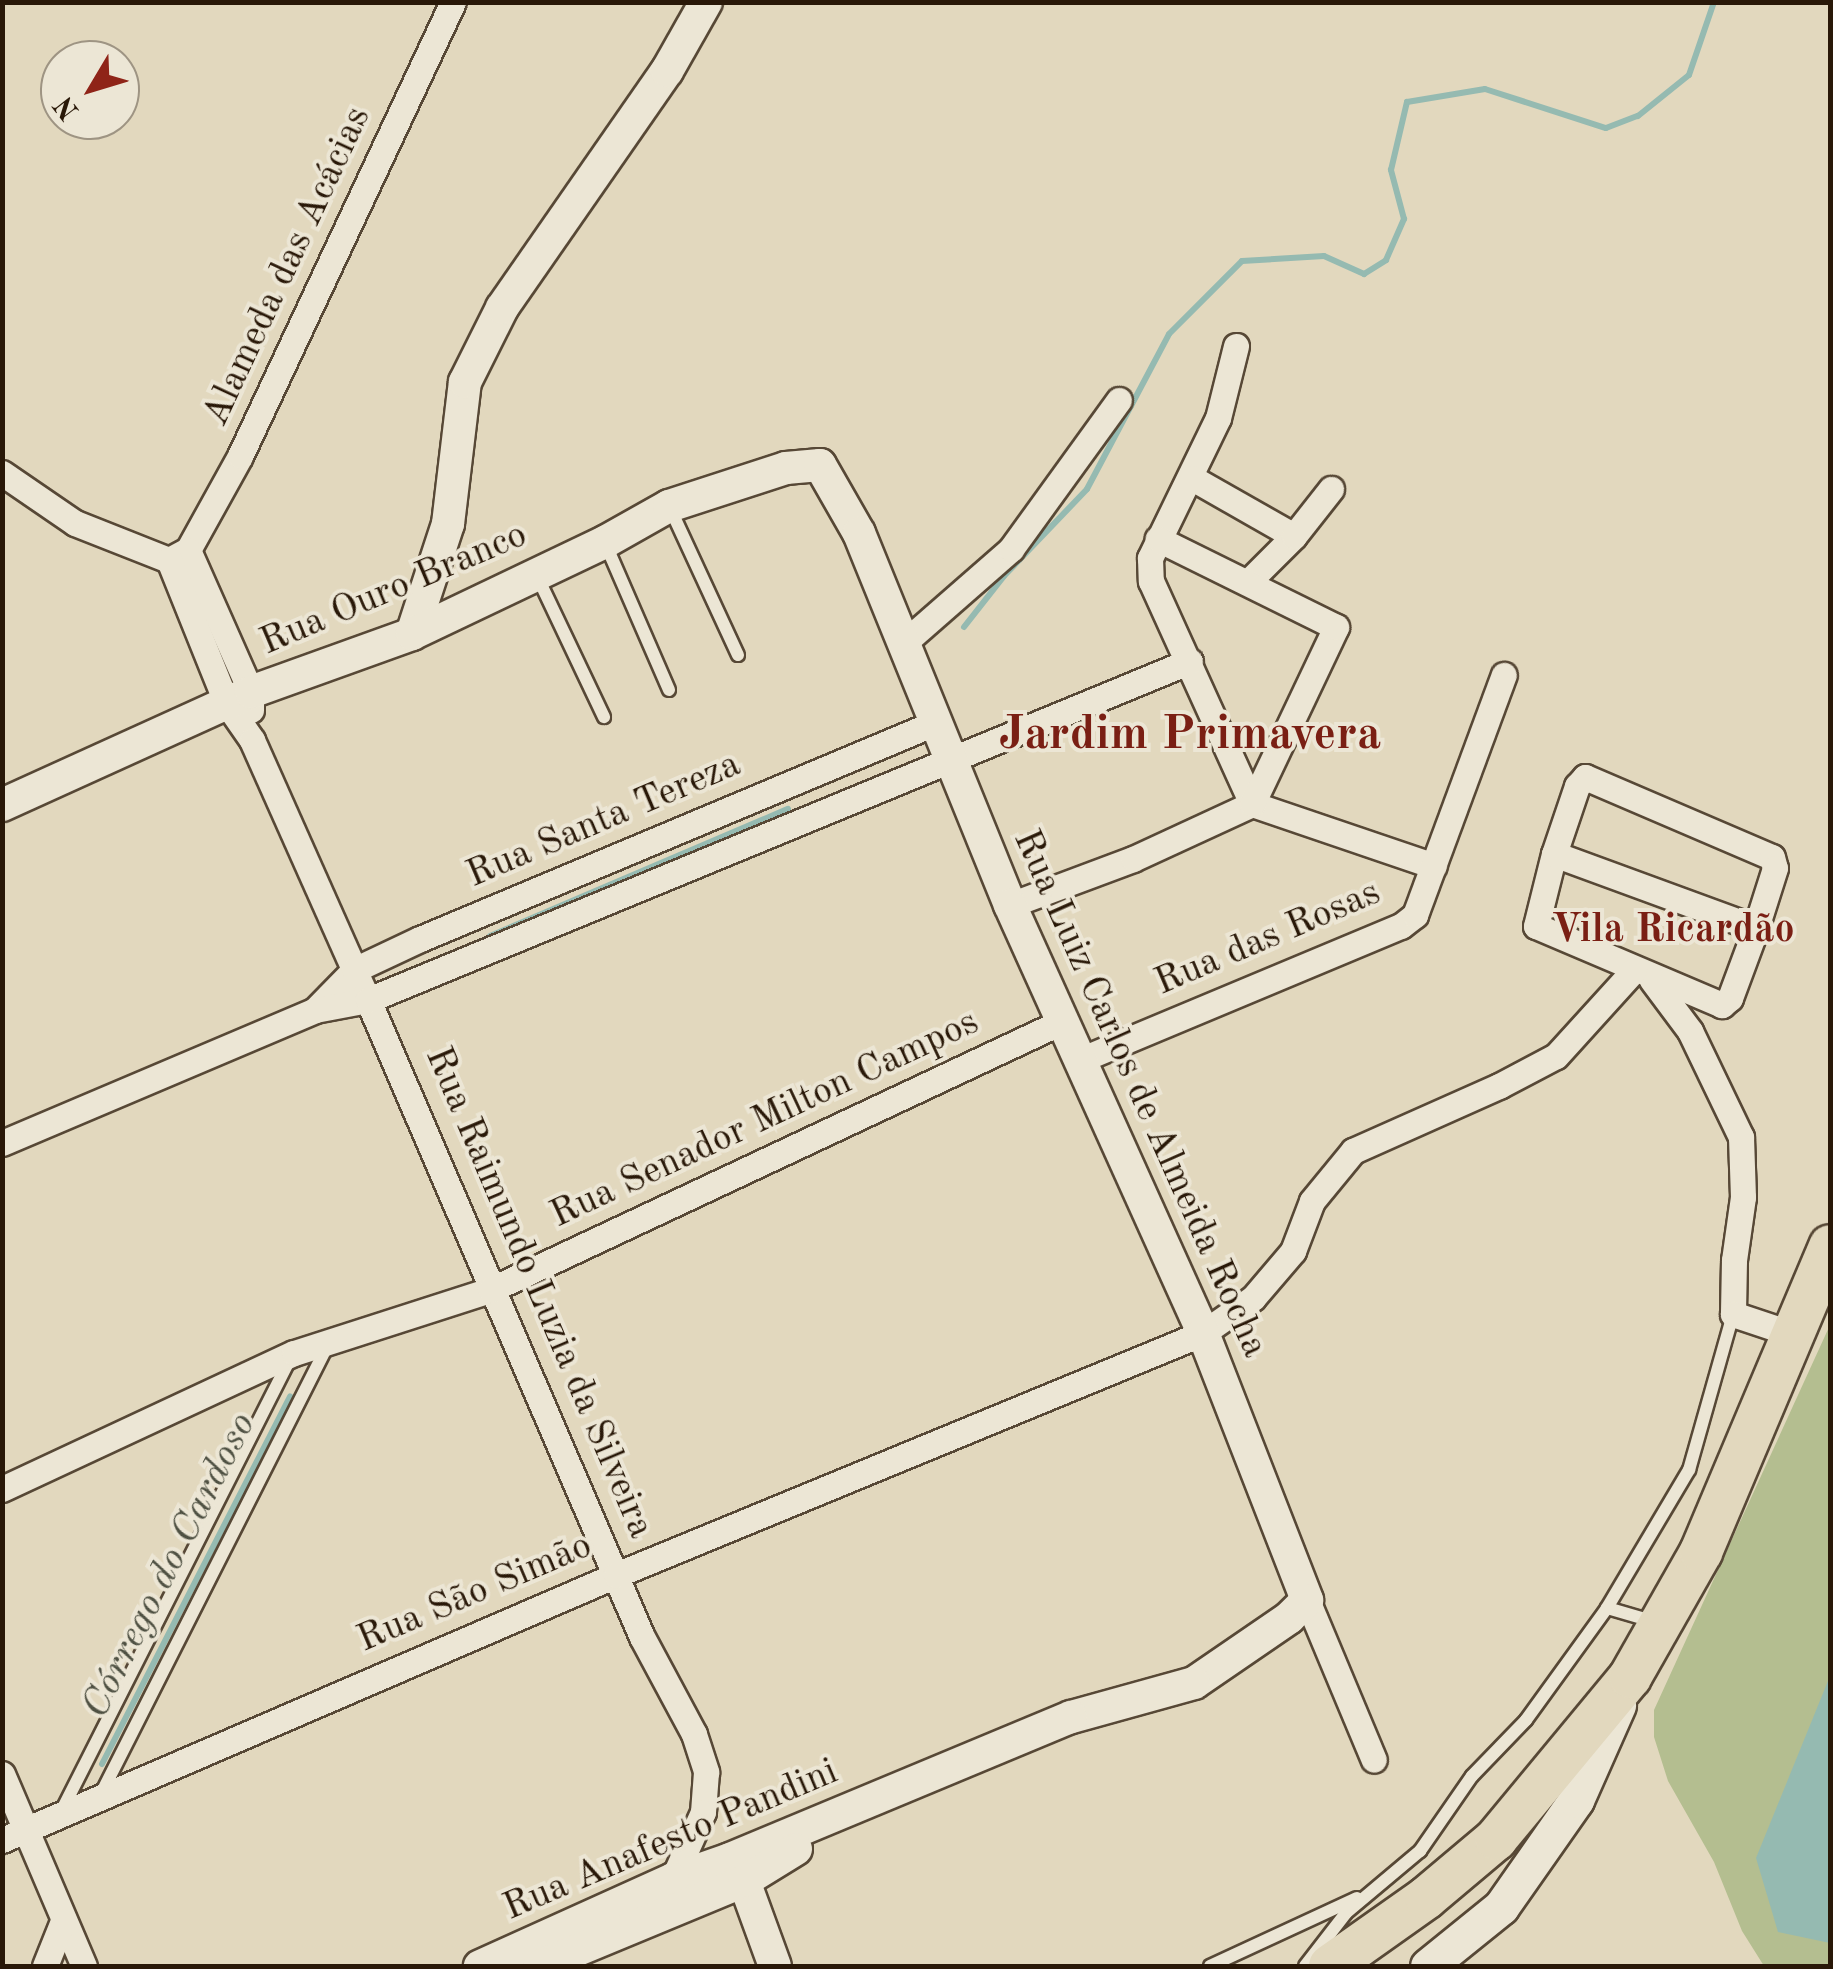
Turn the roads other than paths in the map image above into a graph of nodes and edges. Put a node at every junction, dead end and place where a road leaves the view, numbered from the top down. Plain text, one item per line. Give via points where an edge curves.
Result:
1 (454, 2) edge
2 (706, 2) edge
3 (1236, 346) dead end
4 (1120, 400) dead end
5 (820, 465) joint
6 (2, 473) edge
7 (1192, 478) junction
8 (1331, 489) dead end
9 (669, 506) junction
10 (1294, 536) junction
11 (1158, 539) junction
12 (605, 542) junction
13 (179, 555) junction
14 (537, 576) junction
15 (1248, 582) junction
16 (412, 634) junction
17 (906, 641) junction
18 (738, 655) dead end
19 (1190, 661) junction
20 (1504, 674) dead end
21 (669, 690) dead end
22 (239, 698) junction
23 (604, 717) dead end
24 (937, 722) junction
25 (950, 757) junction
26 (1252, 804) junction
27 (2, 805) edge
28 (1554, 854) junction
29 (1434, 866) junction
30 (1010, 905) junction
31 (1756, 928) junction
32 (354, 970) junction
33 (1642, 973) junction
34 (368, 1000) junction
35 (315, 1010) junction
36 (1062, 1022) junction
37 (1080, 1060) junction
38 (2, 1143) edge
39 (1830, 1246) edge
40 (490, 1290) junction
41 (1733, 1314) junction
42 (1203, 1333) junction
43 (1796, 1335) junction
44 (330, 1340) junction
45 (294, 1353) junction
46 (2, 1489) edge
47 (616, 1575) junction
48 (1306, 1600) junction
49 (1607, 1608) junction
50 (1662, 1624) junction
51 (1630, 1677) junction
52 (1374, 1760) dead end
53 (2, 1774) edge
54 (894, 1790) junction
55 (101, 1795) junction
56 (60, 1815) junction
57 (15, 1836) edge
58 (673, 1878) junction
59 (744, 1881) junction
60 (1370, 1892) junction
61 (63, 1922) junction
62 (1442, 1963) edge
63 (45, 1966) edge
64 (84, 1966) edge
65 (480, 1966) edge
66 (539, 1966) edge
67 (775, 1966) edge
68 (1210, 1966) edge
69 (1305, 1966) edge
70 (1330, 1966) edge

1 - 13 street, Alameda das Acácias via 240,456
2 - 16 street via 657,86 502,308 464,382 448,524
3 - 7 street via 1218,418
4 - 17 street via 1011,549
5 - 9 street, Rua Ouro Branco via 786,468
5 - 17 street, Rua Luiz Carlos de Almeida Rocha via 859,533
6 - 13 street via 75,523
7 - 10 street
7 - 11 street
8 - 10 street
9 - 12 street, Rua Ouro Branco
9 - 18 lane
10 - 15 street
11 - 15 street
11 - 19 street via 1150,558 1152,581
12 - 14 street, Rua Ouro Branco
12 - 21 lane
13 - 22 street, Rua Raimundo Luzia da Silveira
14 - 16 street, Rua Ouro Branco
14 - 23 lane
15 - 26 street via 1336,626
16 - 22 street, Rua Ouro Branco
17 - 24 street, Rua Luiz Carlos de Almeida Rocha
19 - 25 street, Rua Santa Tereza
19 - 26 street
20 - 29 street, Rua das Rosas
22 - 27 street, Rua Ouro Branco
22 - 32 street, Rua Raimundo Luzia da Silveira
24 - 25 street, Rua Luiz Carlos de Almeida Rocha
24 - 32 street, Rua Santa Tereza
25 - 30 street, Rua Luiz Carlos de Almeida Rocha
25 - 34 street, Rua Santa Tereza
26 - 29 street
26 - 30 street
28 - 31 street
28 - 31 street via 1582,779 1590,778 1772,857 1775,868
28 - 33 street via 1536,926
29 - 37 street, Rua das Rosas via 1416,915 1400,926
30 - 36 street, Rua Luiz Carlos de Almeida Rocha
31 - 33 street via 1722,1005
32 - 34 street, Rua Raimundo Luzia da Silveira
32 - 35 street, Rua Santa Tereza
33 - 41 street via 1690,1031 1740,1137 1743,1197
33 - 42 street, Rua São Simão via 1556,1056 1353,1150 1312,1201 1293,1251 1254,1298
34 - 35 street, Rua Santa Tereza
34 - 40 street, Rua Raimundo Luzia da Silveira
35 - 38 street, Rua Santa Tereza
36 - 37 street, Rua Luiz Carlos de Almeida Rocha
36 - 40 street, Rua Senador Milton Campos
37 - 42 street, Rua Luiz Carlos de Almeida Rocha
39 - 43 highway
40 - 44 street, Rua Senador Milton Campos
40 - 47 street, Rua Raimundo Luzia da Silveira
41 - 43 street
41 - 49 lane via 1689,1470
42 - 47 street, Rua São Simão
42 - 48 street, Rua Luiz Carlos de Almeida Rocha
43 - 50 highway via 1701,1552
44 - 45 street, Rua Senador Milton Campos
44 - 55 lane
45 - 46 street, Rua Senador Milton Campos
45 - 56 lane
47 - 55 street, Rua São Simão
47 - 58 street, Rua Raimundo Luzia da Silveira via 706,1772 704,1812
48 - 52 street, Rua Luiz Carlos de Almeida Rocha
48 - 54 street, Rua Anafesto Pandini via 1194,1683 1070,1716
49 - 50 lane
49 - 60 lane via 1420,1851
50 - 51 highway
51 - 62 main road via 1576,1800 1500,1907
51 - 70 highway via 1496,1839
53 - 57 street
54 - 58 street, Rua Anafesto Pandini
54 - 59 street, Rua Anafesto Pandini
55 - 56 street, Rua São Simão
56 - 57 street, Rua São Simão
57 - 61 street
58 - 65 street, Rua Anafesto Pandini
59 - 66 street, Rua Anafesto Pandini
59 - 67 street
60 - 68 lane
60 - 69 lane
61 - 63 street
61 - 64 street

